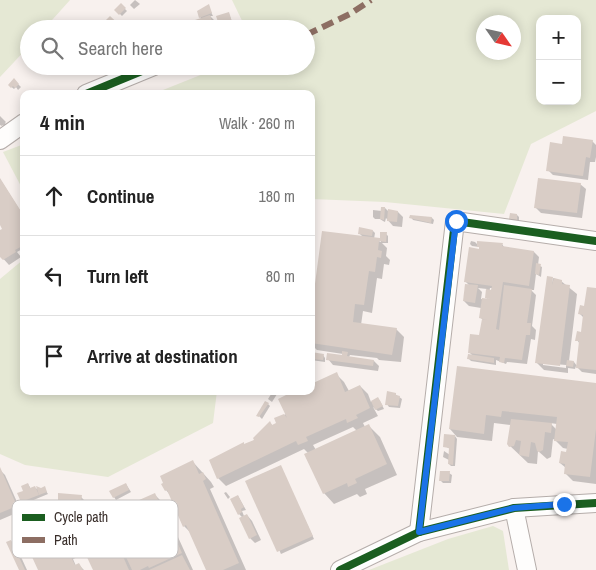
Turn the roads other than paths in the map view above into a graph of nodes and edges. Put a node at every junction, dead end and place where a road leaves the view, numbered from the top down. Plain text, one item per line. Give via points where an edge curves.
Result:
1 (132, 75) edge
2 (96, 90) edge
3 (20, 126) edge
4 (0, 140) edge
5 (596, 241) edge
6 (596, 503) edge
7 (514, 508) junction
8 (419, 532) junction
9 (340, 570) edge
10 (527, 570) edge

1 - 2 street
3 - 4 street
5 - 8 street via 456,221
6 - 7 street
7 - 8 street
7 - 10 street
8 - 9 street

